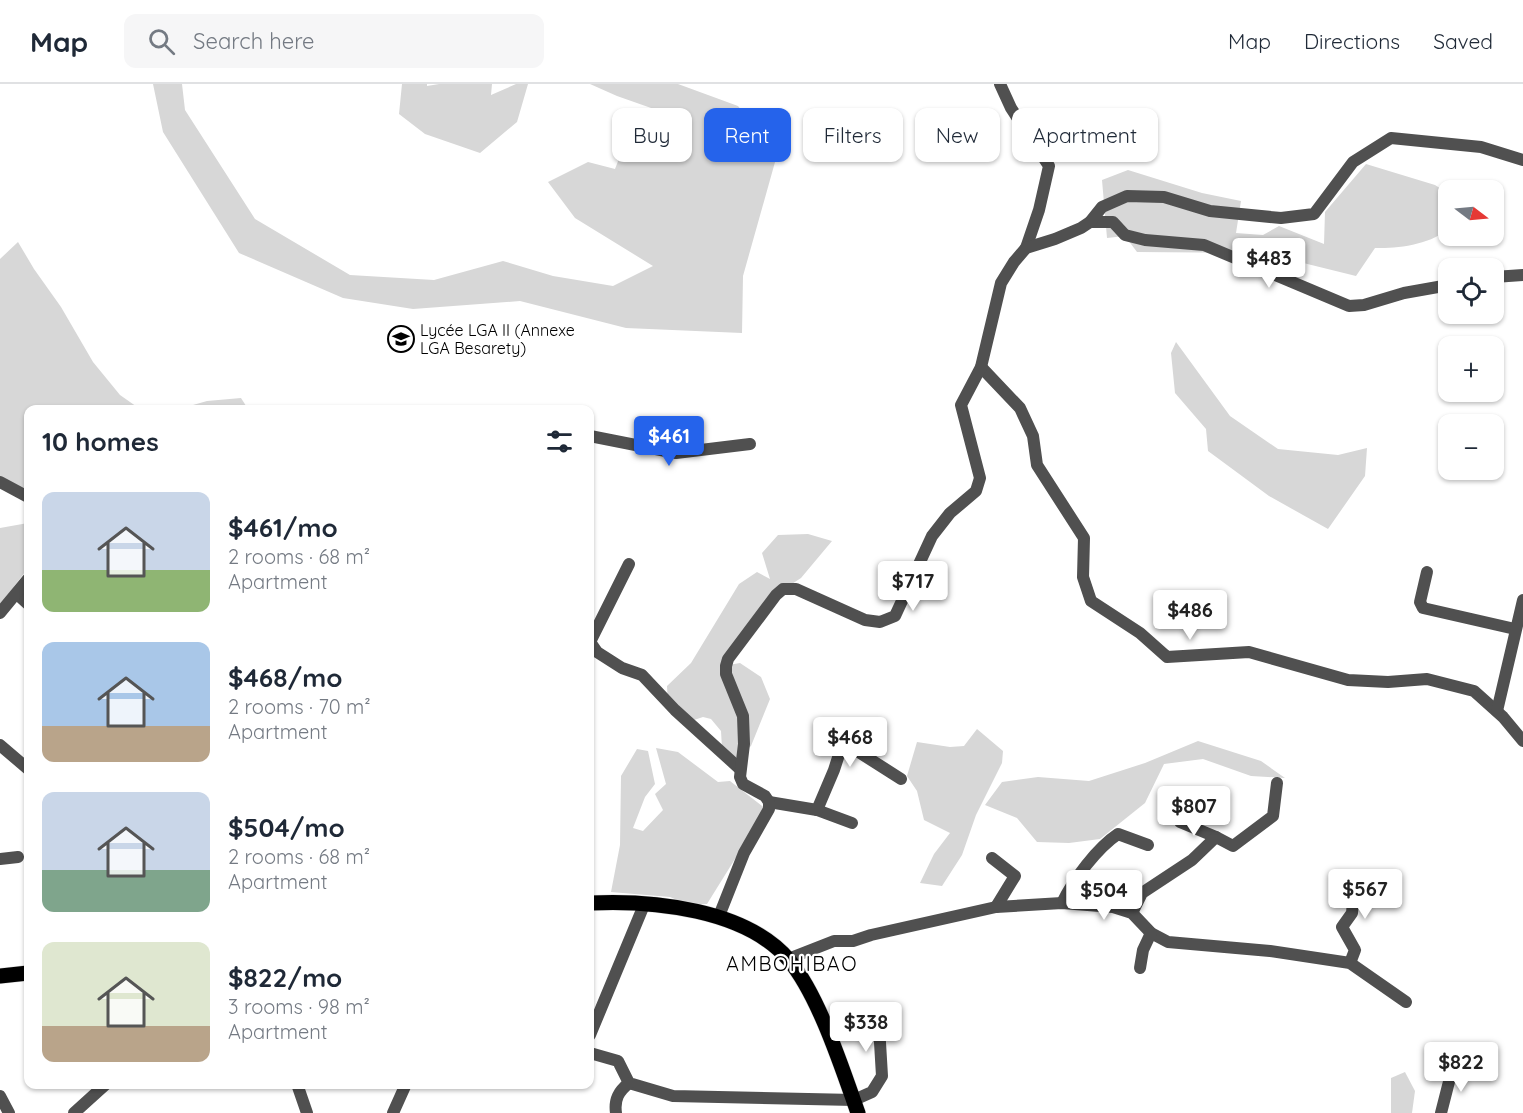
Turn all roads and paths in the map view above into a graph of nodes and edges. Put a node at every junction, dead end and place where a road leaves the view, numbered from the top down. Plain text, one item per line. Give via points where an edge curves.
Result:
1 (1000, 84) edge
2 (1523, 160) edge
3 (1090, 222) junction
4 (1026, 248) junction
5 (1523, 276) edge
6 (1504, 277) edge
7 (1438, 287) edge
8 (981, 367) junction
9 (594, 437) edge
10 (750, 444) dead end
11 (0, 482) edge
12 (24, 495) edge
13 (629, 564) dead end
14 (1427, 572) dead end
15 (24, 584) edge
16 (17, 594) junction
17 (24, 600) edge
18 (1523, 600) edge
19 (0, 613) edge
20 (1515, 629) junction
21 (594, 634) edge
22 (594, 648) edge
23 (1497, 711) junction
24 (1523, 741) edge
25 (0, 745) edge
26 (24, 766) edge
27 (740, 769) junction
28 (901, 779) dead end
29 (1276, 783) dead end
30 (769, 802) junction
31 (817, 810) junction
32 (1180, 822) dead end
33 (852, 823) dead end
34 (1216, 837) junction
35 (1148, 845) dead end
36 (18, 857) dead end
37 (992, 858) dead end
38 (0, 859) edge
39 (1339, 885) dead end
40 (594, 903) edge
41 (1062, 903) junction
42 (644, 905) junction
43 (996, 907) junction
44 (1132, 913) junction
45 (719, 916) junction
46 (1151, 933) junction
47 (788, 959) junction
48 (1350, 963) junction
49 (1140, 968) dead end
50 (24, 974) edge
51 (0, 976) edge
52 (1406, 1002) dead end
53 (878, 1009) dead end
54 (594, 1025) edge
55 (594, 1054) edge
56 (1453, 1066) dead end
57 (629, 1083) junction
58 (100, 1089) edge
59 (299, 1089) edge
60 (404, 1089) edge
61 (0, 1096) edge
62 (856, 1106) edge
63 (9, 1113) edge
64 (74, 1113) edge
65 (307, 1113) edge
66 (393, 1113) edge
67 (616, 1113) edge
68 (1441, 1113) edge

1 - 4 street via 1049,166
2 - 3 street via 1481,147 1391,138 1353,162 1314,214 1281,218 1210,211 1164,197 1127,196 1102,207
3 - 4 street
3 - 7 street via 1113,222 1125,236 1145,240 1204,244 1349,306
4 - 8 street via 1001,283
5 - 6 street
8 - 23 street via 1020,408 1033,436 1037,465 1084,538 1083,577 1091,601 1140,633 1167,657 1249,652 1348,680 1426,679 1474,691
8 - 27 street via 961,405 980,478 976,491 950,513 932,536 895,616 880,622 865,620 796,589 783,590 728,659 726,674 743,716
9 - 10 street via 676,453
11 - 12 street
13 - 21 street
14 - 20 street via 1420,602 1423,608
15 - 16 street
16 - 17 street
16 - 19 street
18 - 20 street
20 - 23 street
22 - 27 street via 622,668 642,675
23 - 24 street
25 - 26 street
27 - 30 street via 743,784
28 - 31 street via 843,742
29 - 34 street via 1273,816 1233,846
30 - 31 street
30 - 45 street
31 - 33 street
32 - 34 street
34 - 44 street via 1192,860 1142,893
35 - 41 street via 1118,834 1105,843
36 - 38 street
37 - 43 street via 1015,876
39 - 48 street via 1353,901 1352,913 1342,927 1355,950
40 - 42 main road
41 - 43 street
41 - 44 street via 1113,907
42 - 45 main road via 691,908
42 - 54 street
43 - 47 street via 853,941 834,941
44 - 46 street
45 - 47 main road via 751,931
46 - 48 street via 1168,942
46 - 49 street
47 - 62 main road via 816,1007
48 - 52 street
50 - 51 main road
53 - 62 street via 882,1076
55 - 57 street via 618,1061
56 - 68 street
57 - 62 street via 673,1096
57 - 67 street via 619,1091
58 - 64 street
59 - 65 street
60 - 66 street
61 - 63 street

